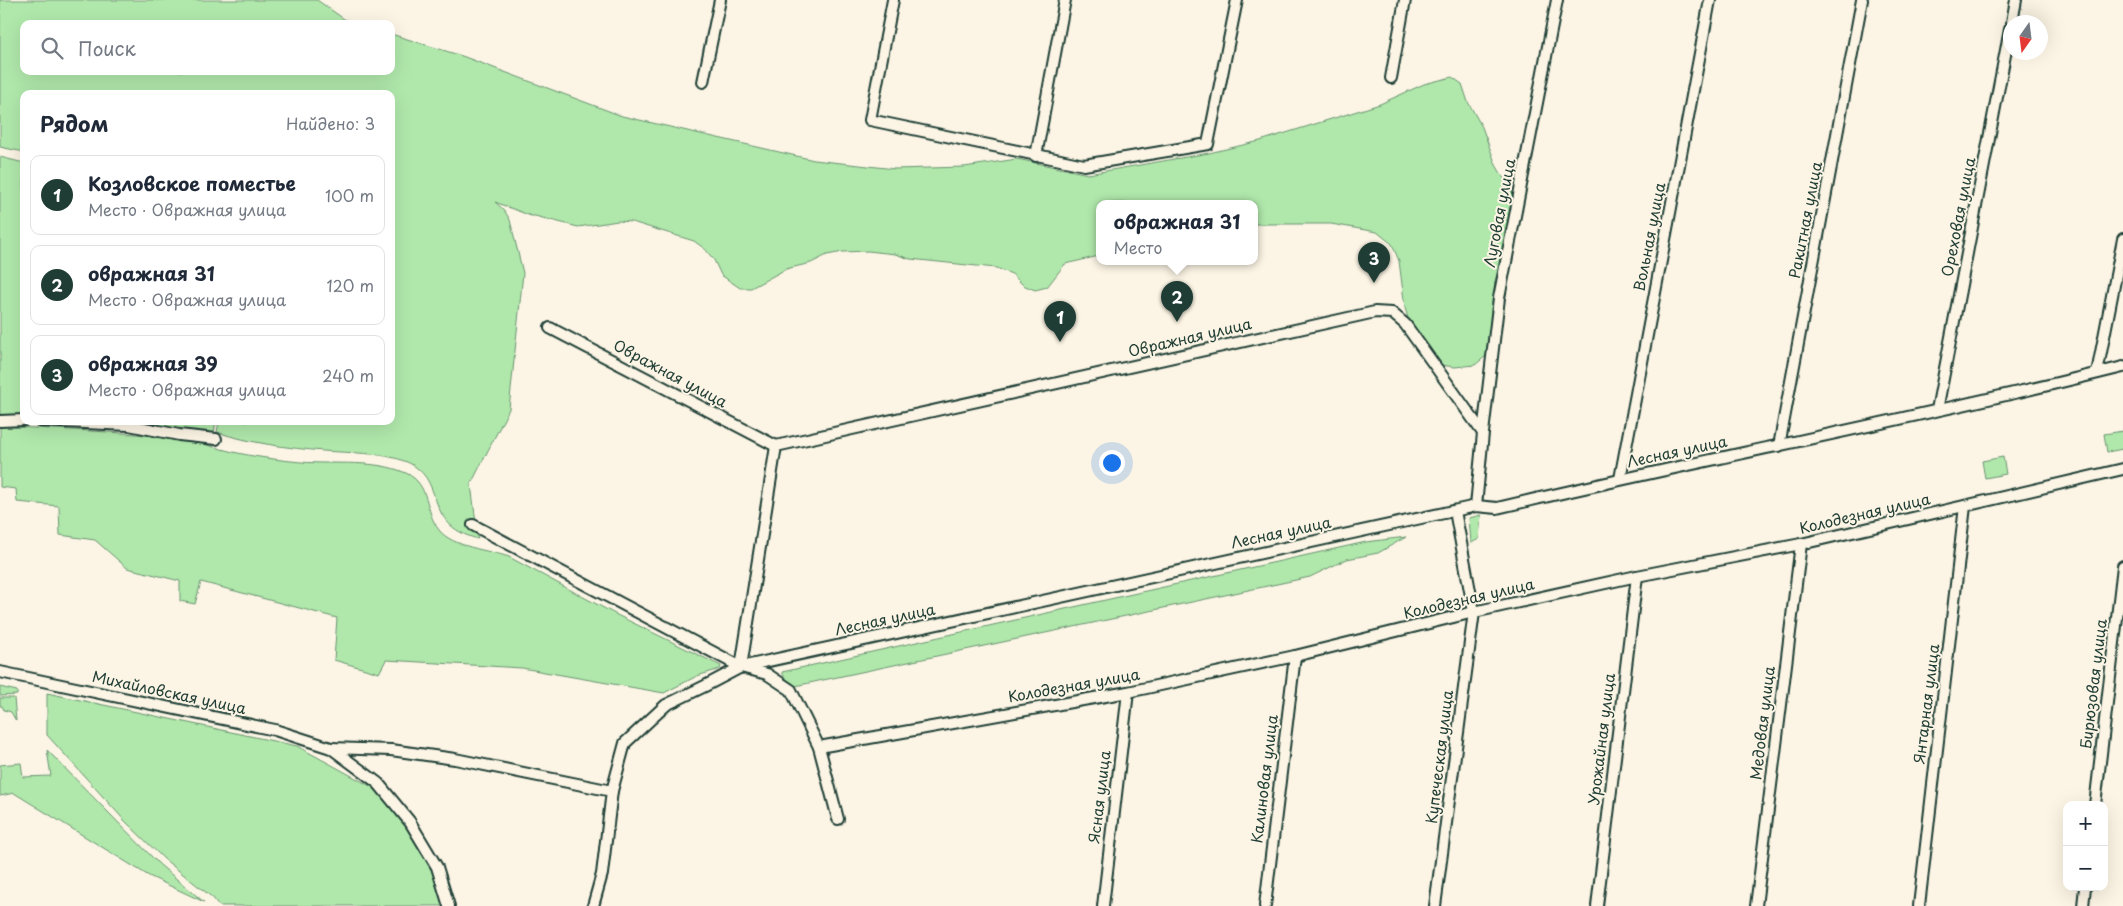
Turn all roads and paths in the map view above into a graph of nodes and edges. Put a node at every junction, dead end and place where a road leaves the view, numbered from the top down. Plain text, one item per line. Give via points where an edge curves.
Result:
1 (720, 0) edge
2 (893, 0) edge
3 (1065, 0) edge
4 (1237, 0) edge
5 (1405, 0) edge
6 (1557, 0) edge
7 (1710, 0) edge
8 (1862, 0) edge
9 (2016, 0) edge
10 (2013, 15) edge
11 (2004, 60) edge
12 (1391, 78) dead end
13 (703, 82) dead end
14 (1036, 156) junction
15 (2123, 238) edge
16 (550, 328) dead end
17 (2123, 367) edge
18 (2097, 373) junction
19 (1937, 410) junction
20 (20, 420) edge
21 (0, 421) edge
22 (129, 425) edge
23 (1483, 433) junction
24 (216, 439) dead end
25 (776, 446) junction
26 (1779, 446) junction
27 (2123, 469) edge
28 (1620, 479) junction
29 (1476, 506) junction
30 (1964, 506) junction
31 (1455, 511) junction
32 (473, 525) dead end
33 (1801, 544) junction
34 (2123, 566) edge
35 (1637, 576) junction
36 (1474, 612) junction
37 (1295, 656) junction
38 (740, 667) junction
39 (0, 672) edge
40 (1128, 692) junction
41 (819, 747) junction
42 (331, 748) junction
43 (612, 791) junction
44 (2095, 801) edge
45 (838, 819) dead end
46 (2085, 891) edge
47 (449, 906) edge
48 (593, 906) edge
49 (1103, 906) edge
50 (1265, 906) edge
51 (1435, 906) edge
52 (1597, 906) edge
53 (1756, 906) edge
54 (1919, 906) edge
55 (2083, 906) edge

1 - 13 street
2 - 14 street via 870,120
3 - 14 street
4 - 14 street via 1208,144 1084,165
5 - 12 street
6 - 23 street, Луговая улица via 1499,298
7 - 28 street, Вольная улица
8 - 26 street, Ракитная улица
9 - 10 street
11 - 19 street, Ореховая улица
15 - 18 street
16 - 25 street, Овражная улица
17 - 18 street, Лесная улица
18 - 19 street, Лесная улица
19 - 26 street, Лесная улица
20 - 21 street
22 - 24 street
23 - 25 street, Овражная улица via 1405,324 1392,313 1375,312
23 - 29 street
25 - 38 street
26 - 28 street, Лесная улица
27 - 30 street, Колодезная улица
28 - 29 street, Лесная улица via 1497,508
29 - 31 street, Лесная улица
30 - 33 street, Колодезная улица
30 - 54 street, Янтарная улица
31 - 36 street, Купеческая улица
31 - 38 street, Лесная улица
32 - 38 street
33 - 35 street, Колодезная улица
33 - 53 street, Медовая улица
34 - 44 street, Бирюзовая улица
35 - 36 street, Колодезная улица
35 - 52 street, Урожайная улица
36 - 37 street, Колодезная улица
36 - 51 street, Купеческая улица
37 - 40 street, Колодезная улица
37 - 50 street, Калиновая улица
38 - 41 street via 767,674 791,690
38 - 43 street via 666,705 625,742
39 - 42 street, Михайловская улица via 275,730
40 - 41 street, Колодезная улица
40 - 49 street, Ясная улица
41 - 45 street
42 - 43 street, Михайловская улица via 391,750 455,759
42 - 47 street, Михайловская улица via 378,783 410,822 437,868
43 - 48 street via 602,874
46 - 55 street

